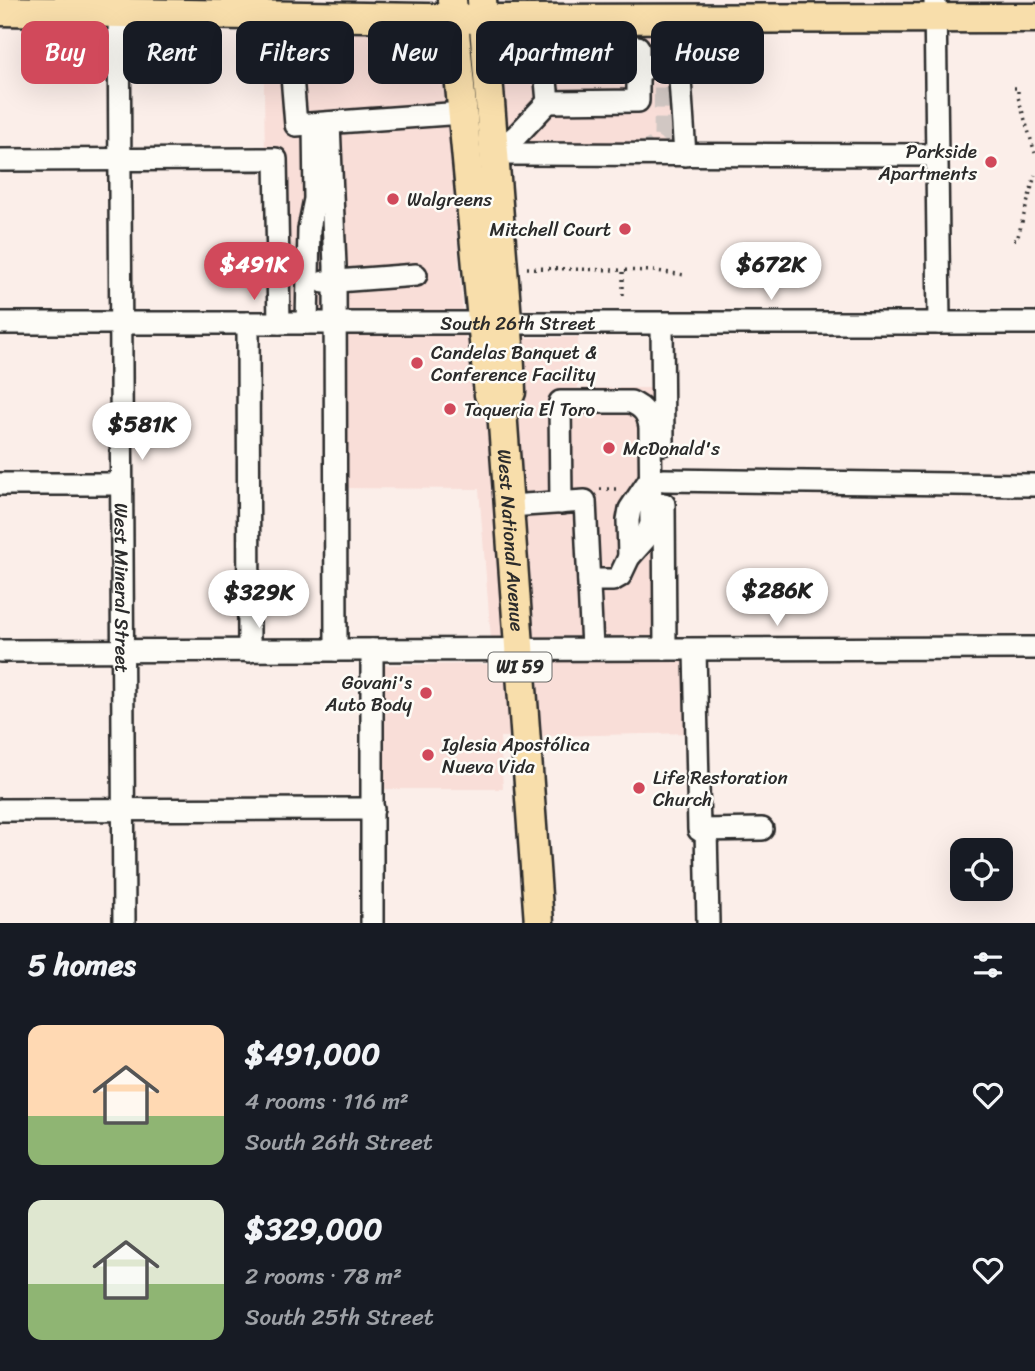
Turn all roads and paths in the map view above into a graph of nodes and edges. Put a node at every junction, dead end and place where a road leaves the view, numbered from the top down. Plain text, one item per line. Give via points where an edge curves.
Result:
1 (119, 6) edge
2 (452, 9) edge
3 (483, 9) edge
4 (935, 9) edge
5 (0, 11) edge
6 (293, 15) junction
7 (680, 17) edge
8 (540, 18) junction
9 (1035, 18) edge
10 (540, 21) edge
11 (637, 47) edge
12 (638, 73) junction
13 (546, 84) edge
14 (1014, 88) dead end
15 (548, 102) junction
16 (462, 113) junction
17 (322, 123) junction
18 (1035, 153) edge
19 (495, 155) junction
20 (685, 155) junction
21 (937, 155) junction
22 (119, 159) junction
23 (0, 160) edge
24 (1035, 175) edge
25 (1034, 186) edge
26 (1014, 240) dead end
27 (527, 268) dead end
28 (623, 272) junction
29 (416, 275) dead end
30 (685, 275) dead end
31 (308, 282) junction
32 (335, 282) junction
33 (623, 299) dead end
34 (0, 323) edge
35 (121, 323) junction
36 (248, 323) junction
37 (279, 323) junction
38 (307, 323) junction
39 (335, 323) junction
40 (939, 323) junction
41 (1035, 323) edge
42 (494, 324) junction
43 (662, 324) junction
44 (657, 480) junction
45 (0, 484) edge
46 (121, 484) junction
47 (1035, 485) edge
48 (595, 489) dead end
49 (628, 489) dead end
50 (561, 502) junction
51 (509, 506) junction
52 (589, 580) junction
53 (519, 648) junction
54 (592, 648) junction
55 (1035, 648) edge
56 (123, 649) junction
57 (665, 649) junction
58 (336, 650) junction
59 (372, 650) junction
60 (695, 650) junction
61 (0, 651) edge
62 (249, 652) junction
63 (373, 809) junction
64 (0, 810) edge
65 (125, 811) junction
66 (706, 829) junction
67 (762, 829) dead end
68 (124, 923) edge
69 (372, 923) edge
70 (539, 923) edge
71 (708, 923) edge

1 - 5 main road
1 - 6 main road
1 - 22 street, West Mineral Street
2 - 3 main road
2 - 6 main road
2 - 16 main road, West National Avenue / WI 59
3 - 8 main road
3 - 19 main road, West National Avenue / WI 59
4 - 7 main road
4 - 9 main road
4 - 21 street
6 - 17 street via 296,125
7 - 8 main road
7 - 12 street via 665,57
7 - 20 street
8 - 10 street
11 - 12 street
12 - 15 street via 638,101
13 - 15 street
14 - 18 path via 1018,88
15 - 19 street
16 - 17 street
16 - 42 main road, West National Avenue / WI 59
17 - 31 street via 309,229
17 - 32 street via 334,202
19 - 20 street
19 - 42 main road, West National Avenue / WI 59
20 - 21 street
21 - 40 street
22 - 23 street
22 - 35 street, West Mineral Street
22 - 37 street via 276,159
24 - 25 path
25 - 26 path
27 - 28 path
28 - 30 path
28 - 33 path
29 - 32 street
31 - 32 street
31 - 38 street
32 - 39 street
34 - 35 street, South 26th Street
35 - 36 street, South 26th Street
35 - 46 street, West Mineral Street
36 - 37 street, South 26th Street
36 - 62 street
37 - 38 street, South 26th Street
38 - 39 street, South 26th Street
39 - 42 street, South 26th Street
39 - 58 street
40 - 41 street, South 26th Street
40 - 43 street, South 26th Street
42 - 43 street, South 26th Street
42 - 51 main road, West National Avenue / WI 59 via 489,395 502,410
43 - 44 street
44 - 47 street
44 - 50 street via 648,415 641,407 631,402 559,402
44 - 52 street via 651,524 620,576
44 - 57 street
45 - 46 street
46 - 56 street, West Mineral Street
48 - 49 path
50 - 51 street
50 - 52 street via 585,501
51 - 53 main road, West National Avenue / WI 59
52 - 54 street
53 - 54 street
53 - 59 street
53 - 70 main road, West National Avenue / WI 59
54 - 57 street
55 - 60 street
56 - 61 street
56 - 62 street
56 - 65 street, West Mineral Street
57 - 60 street
58 - 59 street
58 - 62 street
59 - 63 street
60 - 66 street via 699,830
63 - 65 street
63 - 69 street
64 - 65 street
65 - 68 street, West Mineral Street
66 - 67 street
66 - 71 street

